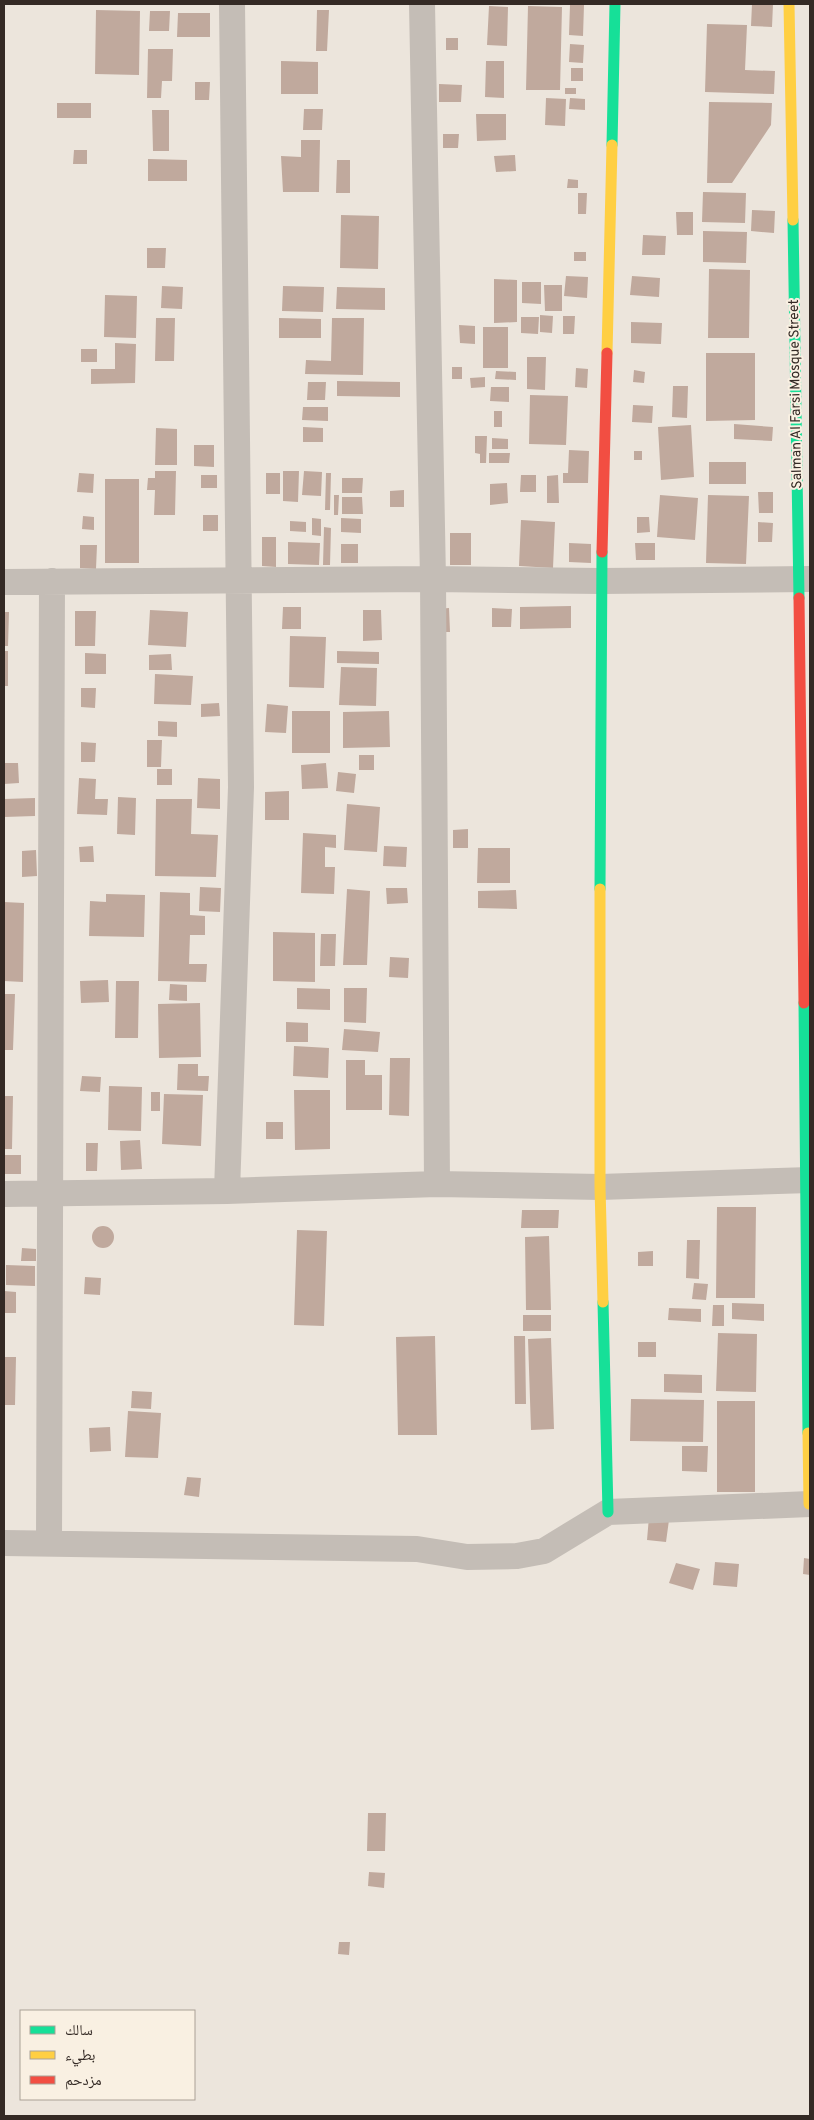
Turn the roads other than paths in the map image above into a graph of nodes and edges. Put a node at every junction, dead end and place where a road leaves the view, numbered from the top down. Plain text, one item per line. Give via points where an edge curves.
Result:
1 (232, 4) edge
2 (422, 4) edge
3 (615, 4) edge
4 (789, 4) edge
5 (802, 223) edge
6 (433, 579) junction
7 (805, 579) edge
8 (240, 580) junction
9 (52, 581) junction
10 (600, 581) junction
11 (4, 582) edge
12 (807, 1180) edge
13 (437, 1184) junction
14 (600, 1187) junction
15 (227, 1191) junction
16 (50, 1193) junction
17 (4, 1194) edge
18 (810, 1504) edge
19 (608, 1512) junction
20 (4, 1543) edge
21 (49, 1543) junction

1 - 8 street
2 - 6 street
3 - 10 street
4 - 5 street, Salman Al Farsi Mosque Street
5 - 7 street, Salman Al Farsi Mosque Street
6 - 8 street
6 - 10 street
6 - 13 street
7 - 10 street
7 - 12 street, Salman Al Farsi Mosque Street
8 - 9 street
8 - 15 street via 242,787
9 - 11 street
9 - 16 street
10 - 14 street
12 - 14 street
12 - 18 street, Salman Al Farsi Mosque Street
13 - 14 street
13 - 15 street
14 - 19 street
15 - 16 street
16 - 17 street
16 - 21 street
18 - 19 street
19 - 21 street via 544,1551 517,1556 467,1557 418,1548
20 - 21 street

